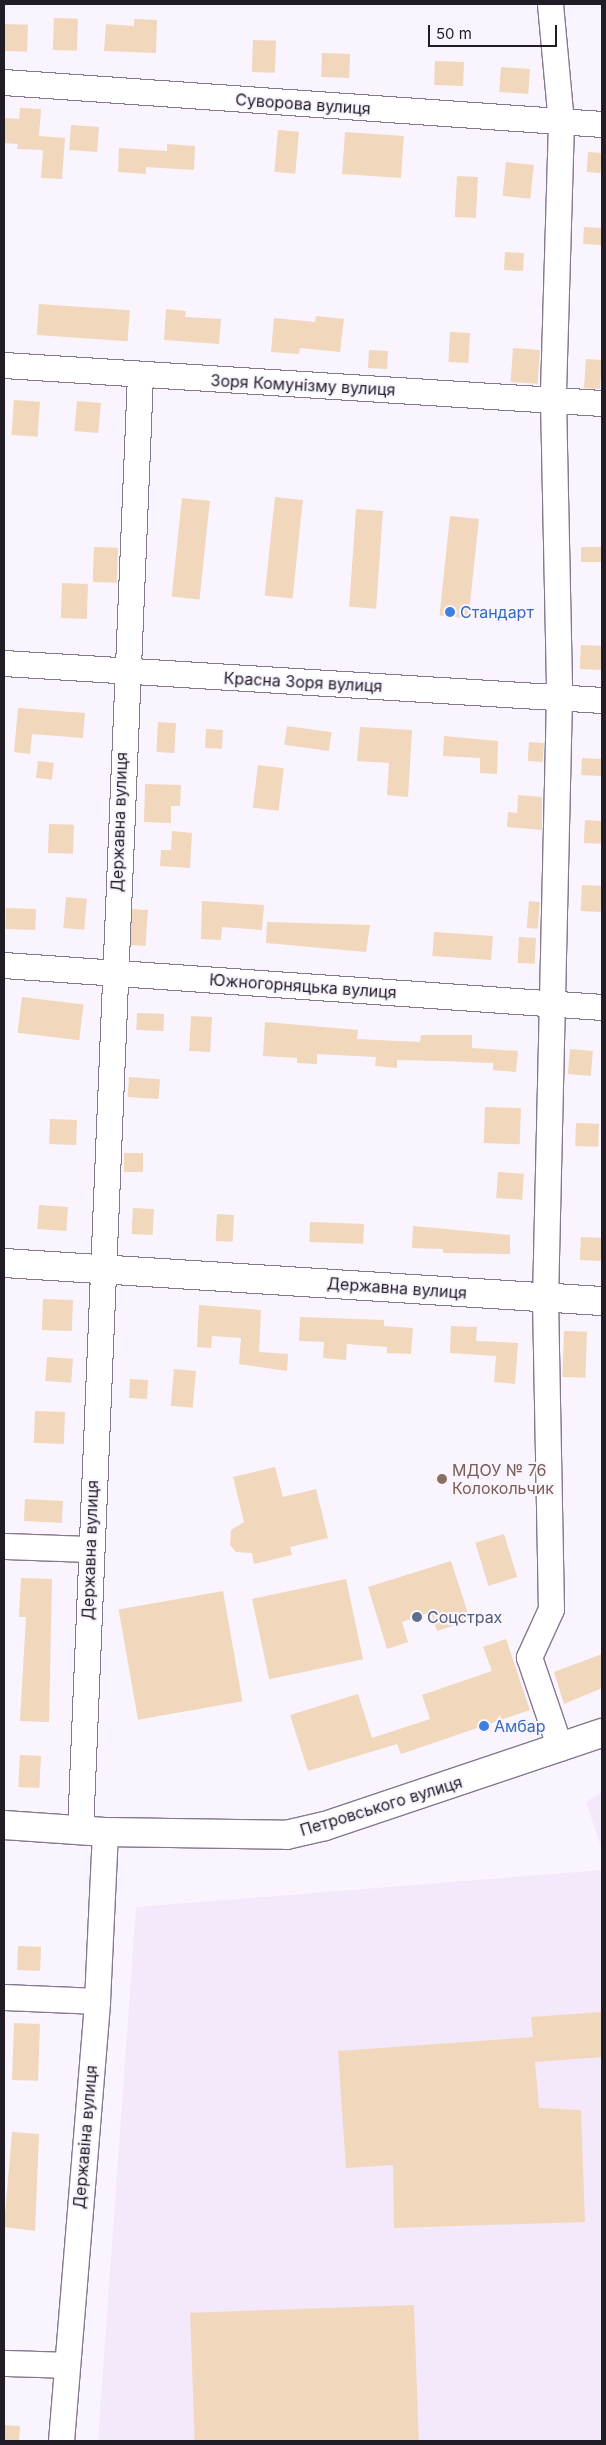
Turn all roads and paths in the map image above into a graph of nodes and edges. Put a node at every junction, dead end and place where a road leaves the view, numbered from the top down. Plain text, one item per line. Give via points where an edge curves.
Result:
1 (550, 4) edge
2 (4, 82) edge
3 (561, 122) junction
4 (602, 124) edge
5 (4, 365) edge
6 (140, 375) junction
7 (553, 399) junction
8 (602, 403) edge
9 (4, 663) edge
10 (125, 671) junction
11 (559, 697) junction
12 (602, 700) edge
13 (4, 965) edge
14 (113, 973) junction
15 (554, 1004) junction
16 (602, 1008) edge
17 (4, 1263) edge
18 (101, 1270) junction
19 (545, 1298) junction
20 (602, 1301) edge
21 (4, 1546) edge
22 (90, 1549) junction
23 (602, 1733) edge
24 (560, 1748) junction
25 (4, 1825) edge
26 (92, 1832) junction
27 (4, 1997) edge
28 (97, 2001) junction
29 (4, 2363) edge
30 (66, 2364) junction
31 (61, 2441) edge

1 - 3 street
2 - 3 street, Суворова вулиця
3 - 4 street, Суворова вулиця
3 - 7 street
5 - 6 street, Зоря Комунізму вулиця
6 - 7 street, Зоря Комунізму вулиця
6 - 10 street, Державна вулиця
7 - 8 street, Зоря Комунізму вулиця
7 - 11 street
9 - 10 street, Красна Зоря вулиця
10 - 11 street, Красна Зоря вулиця
10 - 14 street, Державна вулиця
11 - 12 street, Красна Зоря вулиця
11 - 15 street
13 - 14 street, Южногорняцька вулиця
14 - 15 street, Южногорняцька вулиця
14 - 18 street, Державна вулиця
15 - 16 street, Южногорняцька вулиця
15 - 19 street
17 - 18 main road, Державна вулиця
18 - 19 main road, Державна вулиця
18 - 22 street, Державна вулиця
19 - 20 main road, Державна вулиця
19 - 24 street via 551,1608 529,1657
21 - 22 street
22 - 26 street, Державна вулиця
23 - 24 main road, Петровського вулиця
24 - 26 main road, Петровського вулиця via 325,1826 286,1835
25 - 26 main road, Петровського вулиця
26 - 28 street, Державіна вулиця
27 - 28 street
28 - 30 street, Державіна вулиця
29 - 30 street
30 - 31 street, Державіна вулиця

